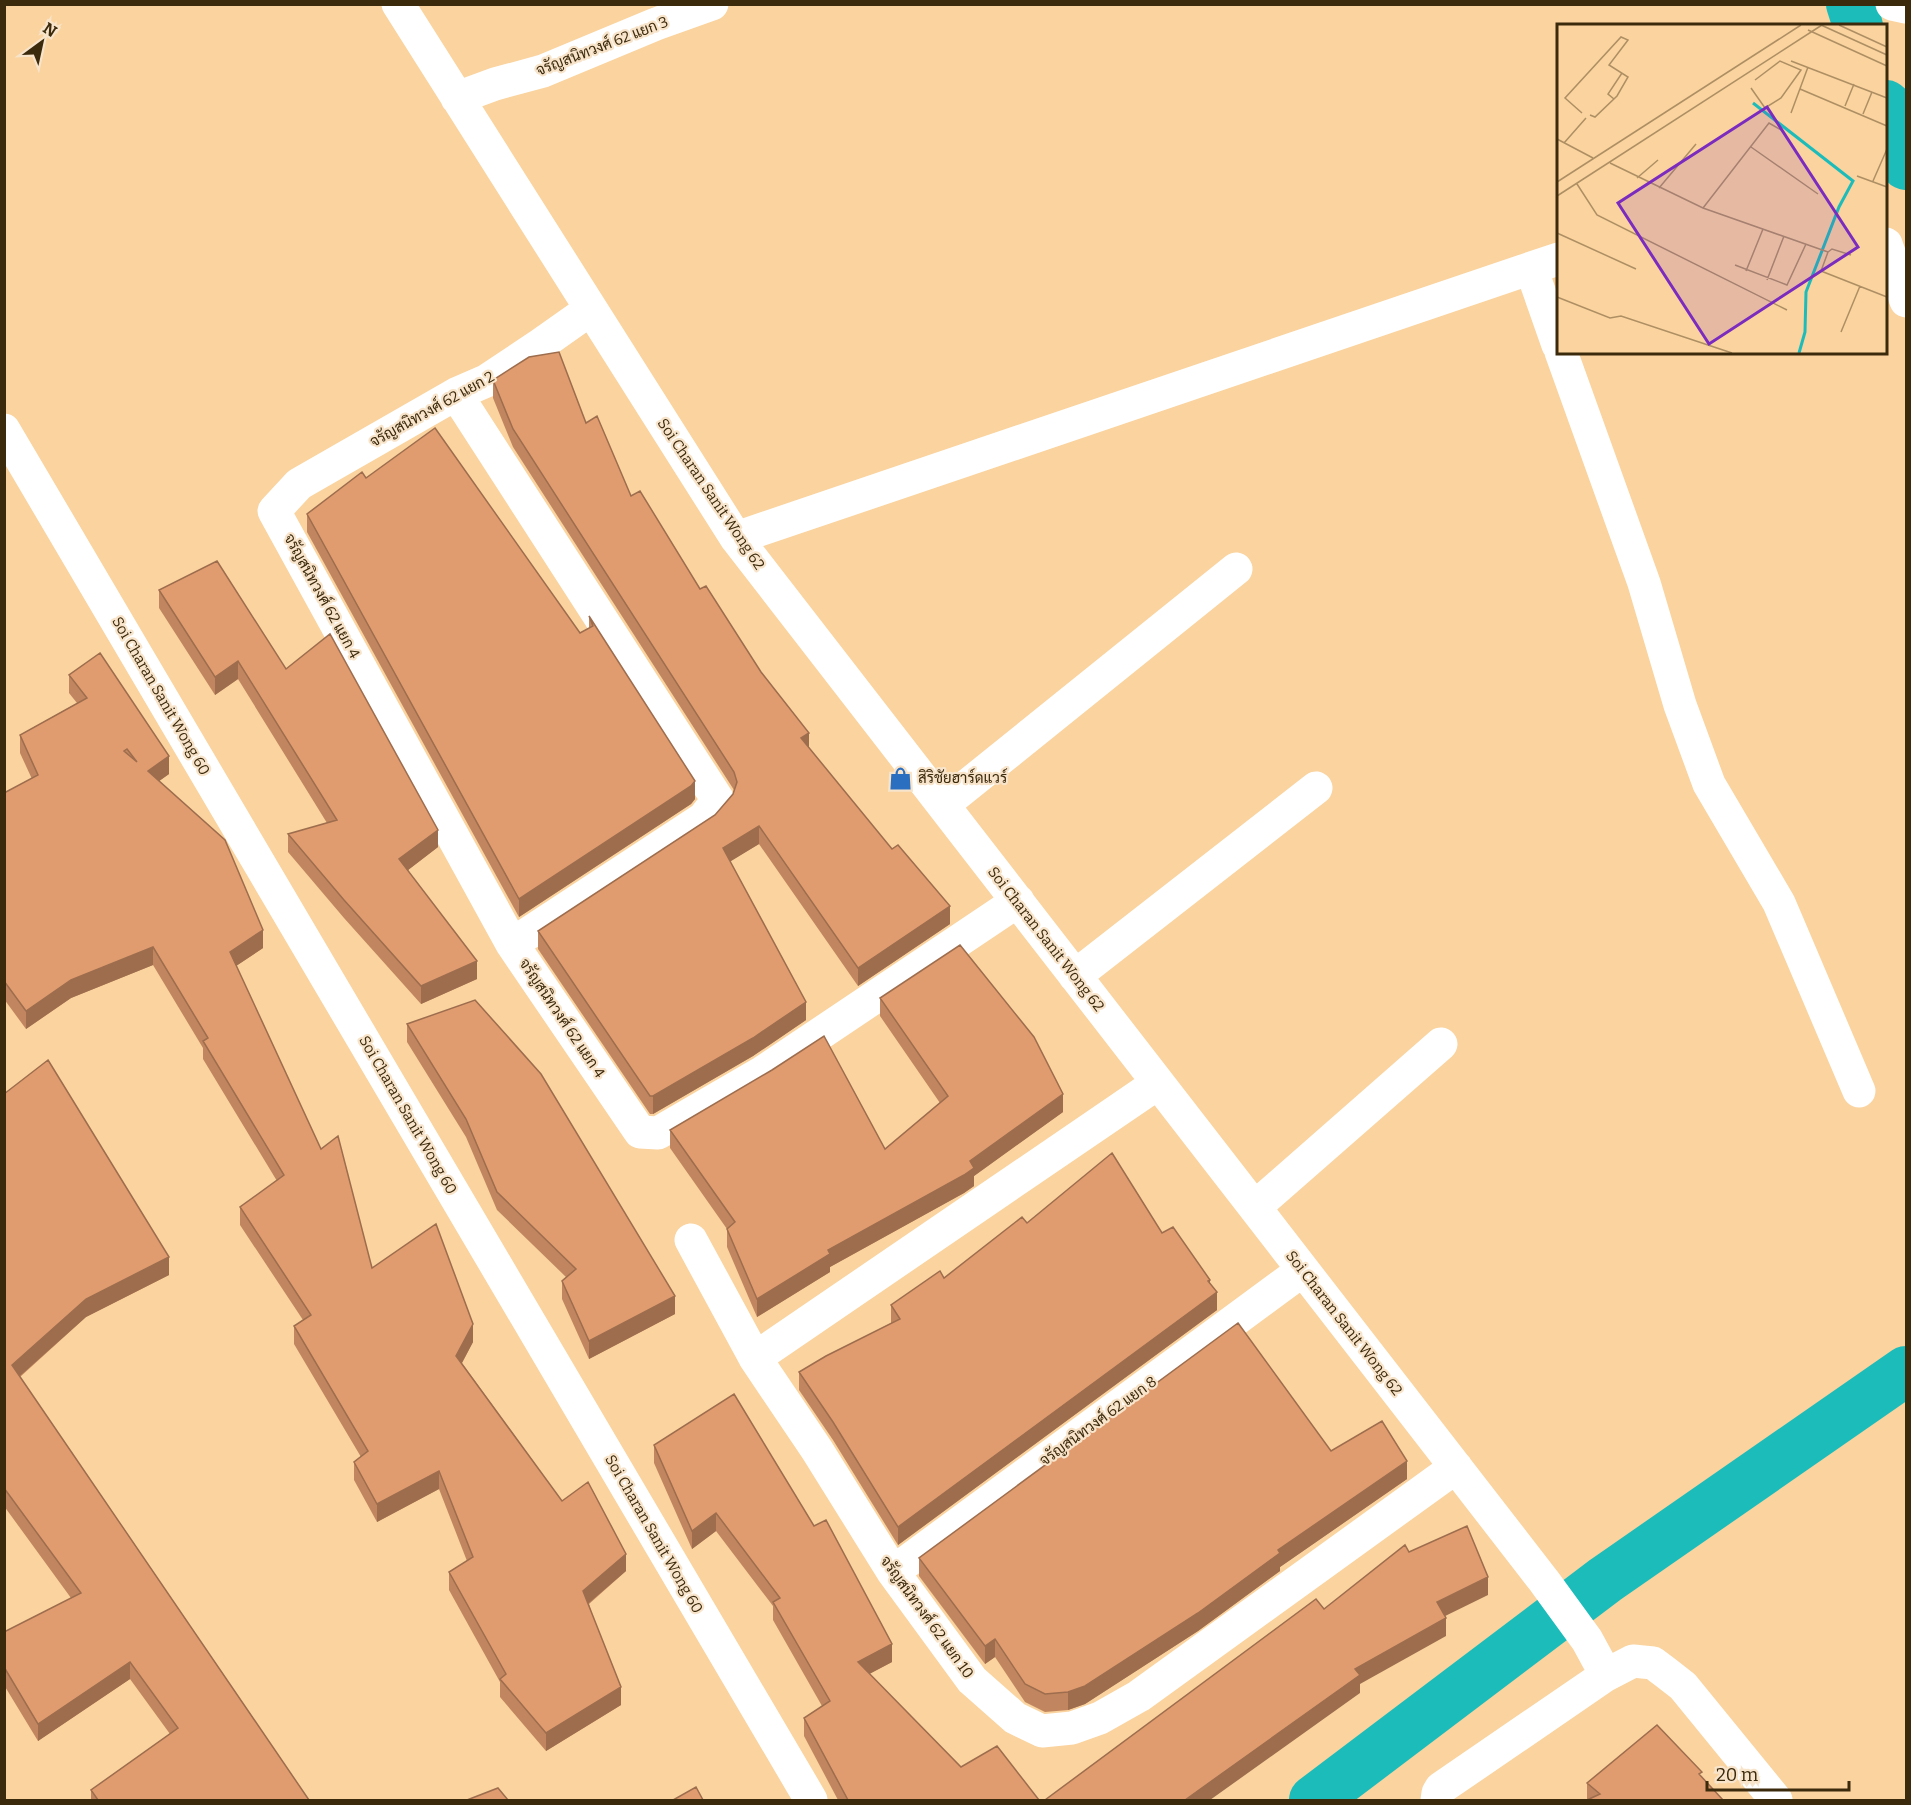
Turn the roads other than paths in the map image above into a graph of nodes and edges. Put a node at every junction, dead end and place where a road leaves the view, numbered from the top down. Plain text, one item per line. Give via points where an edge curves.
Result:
1 (398, 4) edge
2 (712, 4) edge
3 (1892, 4) edge
4 (1906, 6) edge
5 (457, 98) junction
6 (1887, 247) edge
7 (1545, 263) edge
8 (1906, 301) edge
9 (591, 309) junction
10 (1557, 339) edge
11 (1562, 354) edge
12 (456, 394) junction
13 (4, 430) edge
14 (274, 511) joint
15 (736, 538) junction
16 (1236, 568) dead end
17 (1316, 788) dead end
18 (943, 805) junction
19 (1018, 901) junction
20 (512, 944) junction
21 (1075, 976) junction
22 (1441, 1044) dead end
23 (1158, 1083) junction
24 (1859, 1091) dead end
25 (1255, 1208) junction
26 (691, 1240) dead end
27 (1303, 1270) junction
28 (755, 1358) junction
29 (1456, 1467) junction
30 (893, 1572) junction
31 (1606, 1675) junction
32 (811, 1800) edge
33 (1437, 1800) edge
34 (1776, 1800) edge

1 - 5 street, Soi Charan Sanit Wong 62
2 - 5 street, จรัญสนิทวงศ์ 62 แยก 3 via 543,71
3 - 4 street
5 - 9 street, Soi Charan Sanit Wong 62
6 - 8 street
7 - 10 street
7 - 15 street
9 - 12 street, จรัญสนิทวงศ์ 62 แยก 2 via 486,381
9 - 15 street, Soi Charan Sanit Wong 62
11 - 24 street via 1644,583 1680,705 1709,784 1779,903
12 - 14 street, จรัญสนิทวงศ์ 62 แยก 2 via 299,484
12 - 20 street via 718,800 704,818
13 - 32 street, Soi Charan Sanit Wong 60
14 - 20 street, จรัญสนิทวงศ์ 62 แยก 4
15 - 18 street, Soi Charan Sanit Wong 62
16 - 18 street
17 - 21 street
18 - 19 street, Soi Charan Sanit Wong 62
19 - 20 street, จรัญสนิทวงศ์ 62 แยก 4 via 763,1072 658,1133 640,1132
19 - 21 street, Soi Charan Sanit Wong 62
21 - 23 street, Soi Charan Sanit Wong 62
22 - 25 street
23 - 25 street, Soi Charan Sanit Wong 62
23 - 28 street
25 - 27 street, Soi Charan Sanit Wong 62
26 - 28 street, จรัญสนิทวงศ์ 62 แยก 10
27 - 29 street, Soi Charan Sanit Wong 62
27 - 30 street, จรัญสนิทวงศ์ 62 แยก 8
28 - 30 street, จรัญสนิทวงศ์ 62 แยก 10
29 - 30 street, จรัญสนิทวงศ์ 62 แยก 10 via 1139,1696 1100,1719 1072,1728 1042,1731 1015,1718 996,1702 972,1680
29 - 31 street, Soi Charan Sanit Wong 62 via 1587,1640
31 - 33 street via 1442,1788
31 - 34 street via 1633,1661 1653,1663 1683,1686

